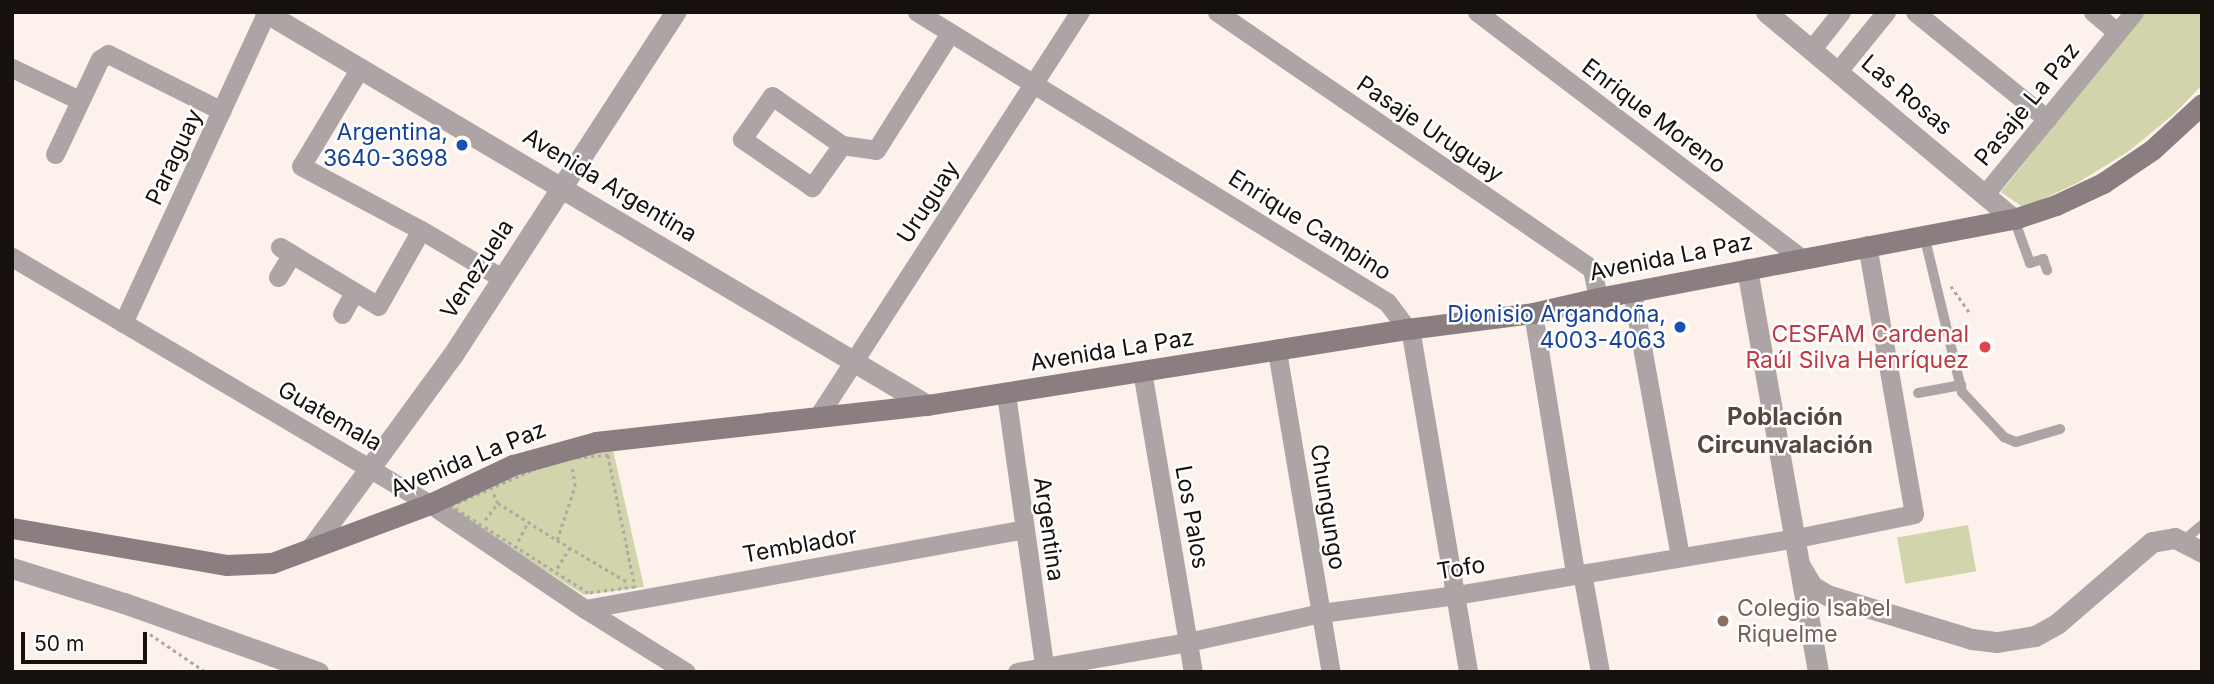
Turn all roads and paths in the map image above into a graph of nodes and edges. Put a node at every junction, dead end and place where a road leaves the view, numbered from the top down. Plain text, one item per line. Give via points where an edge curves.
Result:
1 (675, 12) edge
2 (917, 12) edge
3 (1080, 12) edge
4 (1217, 12) edge
5 (1477, 12) edge
6 (1766, 12) edge
7 (1841, 12) edge
8 (1886, 12) edge
9 (1915, 12) edge
10 (2092, 12) edge
11 (2134, 12) edge
12 (266, 13) edge
13 (950, 33) junction
14 (2117, 33) junction
15 (1811, 50) junction
16 (12, 68) edge
17 (360, 68) junction
18 (1838, 71) junction
19 (1035, 85) junction
20 (79, 100) junction
21 (2202, 104) edge
22 (222, 111) junction
23 (2047, 119) junction
24 (842, 145) junction
25 (55, 154) dead end
26 (562, 187) junction
27 (1985, 194) junction
28 (2014, 219) junction
29 (421, 230) junction
30 (1924, 235) junction
31 (1867, 245) junction
32 (12, 257) edge
33 (1801, 258) junction
34 (1747, 269) junction
35 (2047, 270) dead end
36 (278, 277) dead end
37 (502, 278) junction
38 (1936, 281) junction
39 (354, 292) junction
40 (1632, 292) junction
41 (1598, 298) junction
42 (1533, 313) junction
43 (342, 314) dead end
44 (1971, 314) dead end
45 (123, 323) junction
46 (1407, 329) junction
47 (1277, 351) junction
48 (853, 362) junction
49 (1142, 371) junction
50 (1961, 385) junction
51 (1918, 393) dead end
52 (1006, 394) junction
53 (927, 405) junction
54 (817, 418) junction
55 (2060, 429) dead end
56 (608, 455) dead end
57 (372, 469) junction
58 (491, 487) junction
59 (498, 503) junction
60 (430, 504) junction
61 (528, 522) junction
62 (2202, 525) edge
63 (481, 526) junction
64 (12, 528) edge
65 (1024, 529) junction
66 (1797, 538) junction
67 (557, 540) junction
68 (2183, 540) junction
69 (312, 547) junction
70 (515, 547) junction
71 (570, 547) junction
72 (2202, 552) edge
73 (1680, 555) junction
74 (1800, 566) junction
75 (12, 568) edge
76 (555, 572) junction
77 (1578, 573) junction
78 (635, 587) junction
79 (1456, 595) junction
80 (584, 609) junction
81 (1321, 613) junction
82 (148, 632) dead end
83 (1188, 642) junction
84 (1044, 669) edge
85 (206, 672) edge
86 (318, 672) edge
87 (687, 672) edge
88 (1017, 672) edge
89 (1193, 672) edge
90 (1331, 672) edge
91 (1468, 672) edge
92 (1600, 672) edge
93 (1818, 672) edge

1 - 26 street, Venezuela
2 - 13 street, Enrique Campino
3 - 19 street, Uruguay
4 - 41 street, Pasaje Uruguay via 1592,269
5 - 33 street, Enrique Moreno
6 - 15 street, Las Rosas
7 - 15 street
8 - 18 street
9 - 23 street
10 - 14 street
11 - 14 street, Pasaje La Paz
12 - 17 street, Avenida Argentina
12 - 22 street, Paraguay
13 - 19 street, Enrique Campino
13 - 24 street via 876,150
14 - 23 street, Pasaje La Paz
15 - 18 street, Las Rosas
16 - 20 street
17 - 26 street, Avenida Argentina
17 - 29 street via 301,166
18 - 27 street, Las Rosas
19 - 46 street, Enrique Campino via 1377,294
19 - 48 street, Uruguay
20 - 22 street via 100,58 108,54
20 - 25 street
21 - 28 main road, Avenida La Paz via 2152,150 2112,177 2056,205
22 - 45 street, Paraguay
23 - 27 street, Pasaje La Paz
24 - 24 street via 772,96 742,139 812,187
26 - 37 street, Venezuela
26 - 48 street, Avenida Argentina
27 - 28 street, Las Rosas
28 - 30 main road, Avenida La Paz
28 - 35 lane via 2030,263 2043,259
29 - 37 street
29 - 39 street via 378,306
30 - 31 main road, Avenida La Paz
30 - 38 lane
31 - 33 main road, Avenida La Paz
31 - 66 street, Tofo via 1914,514
32 - 45 street, Guatemala
33 - 34 main road, Avenida La Paz
34 - 40 main road, Avenida La Paz
34 - 66 street
36 - 39 street via 286,250
37 - 57 street, Venezuela
38 - 44 path via 1948,282
38 - 50 lane
39 - 43 street
40 - 41 main road, Avenida La Paz
40 - 73 street
41 - 42 main road, Avenida La Paz
42 - 46 main road, Avenida La Paz
42 - 77 street
45 - 57 street, Guatemala
46 - 47 main road, Avenida La Paz
46 - 79 street, Enrique Campino
47 - 49 main road, Avenida La Paz
47 - 81 street, Chungungo
48 - 53 street, Avenida Argentina
48 - 54 street, Uruguay
49 - 52 main road, Avenida La Paz
49 - 83 street, Los Palos
50 - 51 lane
50 - 55 lane via 1983,417 2015,442
52 - 53 main road, Avenida La Paz
52 - 65 street, Argentina
53 - 54 main road, Avenida La Paz
54 - 60 main road, Avenida La Paz via 586,444 513,465
56 - 78 path
57 - 60 street, Guatemala
57 - 69 street, Venezuela
58 - 59 path
58 - 63 path via 451,506
58 - 67 path via 570,458 575,486
59 - 61 path
59 - 63 path
60 - 69 main road, Avenida La Paz
60 - 80 street, Guatemala
61 - 67 path
61 - 70 path
62 - 68 lane
63 - 70 path
64 - 69 main road, Avenida La Paz via 234,565 272,563
65 - 80 street, Temblador
65 - 84 street, Argentina
66 - 73 street, Tofo
66 - 74 street
67 - 71 path
68 - 72 street
68 - 74 street via 2152,542 2058,623 2010,642 1972,639 1827,595 1812,586
70 - 76 path
71 - 76 path
71 - 78 path
73 - 77 street, Tofo
74 - 93 street
75 - 86 street
76 - 78 path via 588,593
77 - 79 street, Tofo
77 - 92 street
79 - 81 street, Tofo
79 - 91 street, Enrique Campino
80 - 87 street, Guatemala
81 - 83 street, Tofo
81 - 90 street, Chungungo
82 - 85 path
83 - 84 street, Tofo
83 - 89 street, Los Palos
84 - 88 street, Tofo

